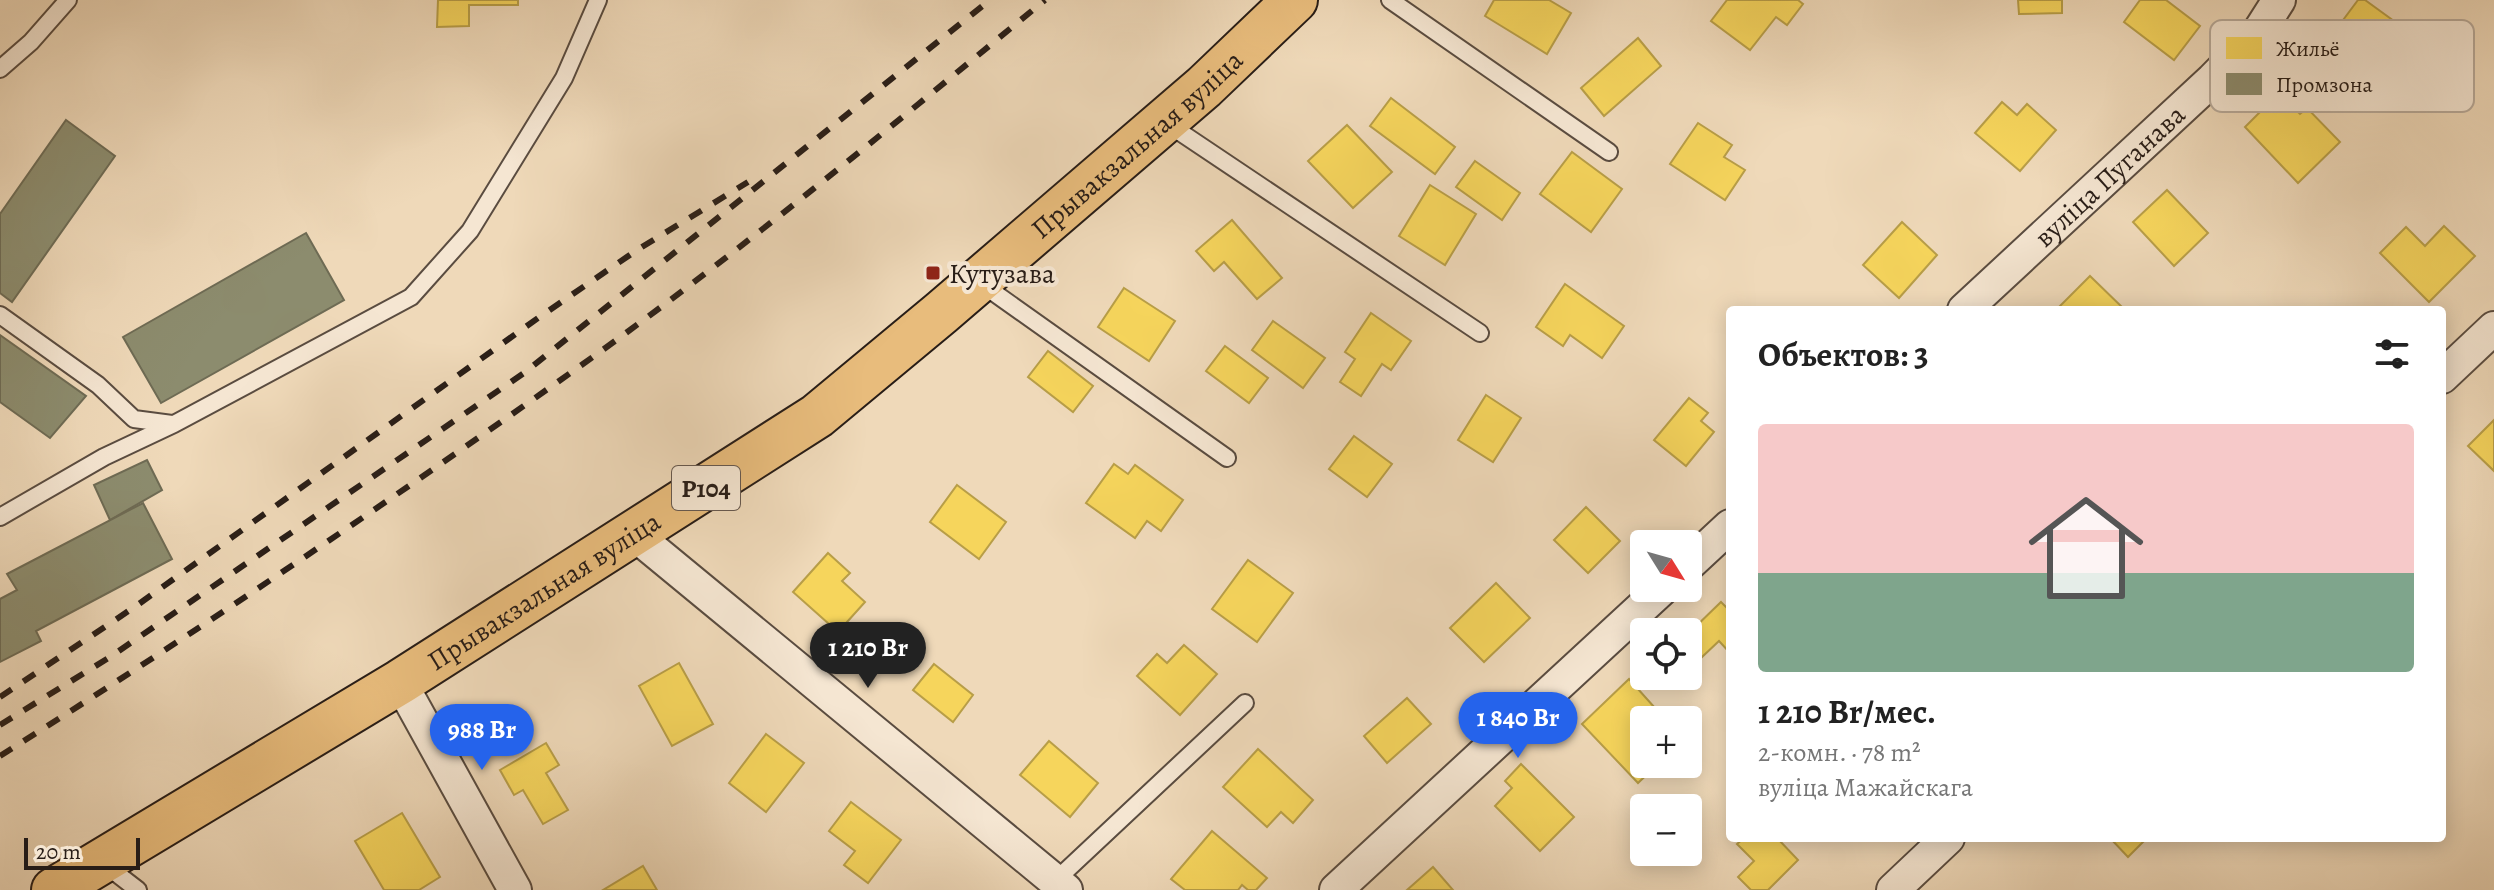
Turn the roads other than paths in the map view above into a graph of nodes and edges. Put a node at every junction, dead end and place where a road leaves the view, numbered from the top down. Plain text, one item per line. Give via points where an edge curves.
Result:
1 (68, 0) edge
2 (598, 0) edge
3 (1295, 0) edge
4 (1390, 0) edge
5 (2279, 0) edge
6 (2266, 20) edge
7 (0, 69) edge
8 (2210, 82) edge
9 (1163, 121) junction
10 (1609, 152) dead end
11 (978, 281) junction
12 (1968, 306) edge
13 (0, 315) edge
14 (2494, 328) edge
15 (1480, 333) dead end
16 (2446, 373) edge
17 (174, 424) junction
18 (1227, 458) dead end
19 (0, 517) edge
20 (1726, 530) edge
21 (634, 534) junction
22 (1702, 552) edge
23 (1648, 602) edge
24 (400, 682) junction
25 (1245, 703) dead end
26 (1944, 842) edge
27 (101, 862) junction
28 (1061, 885) edge
29 (54, 890) edge
30 (138, 890) edge
31 (515, 890) edge
32 (1336, 890) edge
33 (1893, 890) edge

1 - 7 lane
2 - 17 lane via 564,78 470,231 411,297
3 - 9 main road, Прывакзальная вуліца / Р104
4 - 10 lane
5 - 6 street, вуліца Пуганава
8 - 12 street, вуліца Пуганава
9 - 11 main road, Прывакзальная вуліца / Р104
9 - 15 lane
11 - 18 lane
11 - 21 main road, Прывакзальная вуліца / Р104 via 817,416
13 - 17 lane via 98,385 134,419
14 - 16 street
17 - 19 lane
20 - 22 street
21 - 24 main road, Прывакзальная вуліца / Р104
21 - 28 street
23 - 32 street
24 - 27 main road, Прывакзальная вуліца / Р104
24 - 31 street
25 - 28 lane
26 - 33 street
27 - 29 main road, Прывакзальная вуліца / Р104
27 - 30 lane

